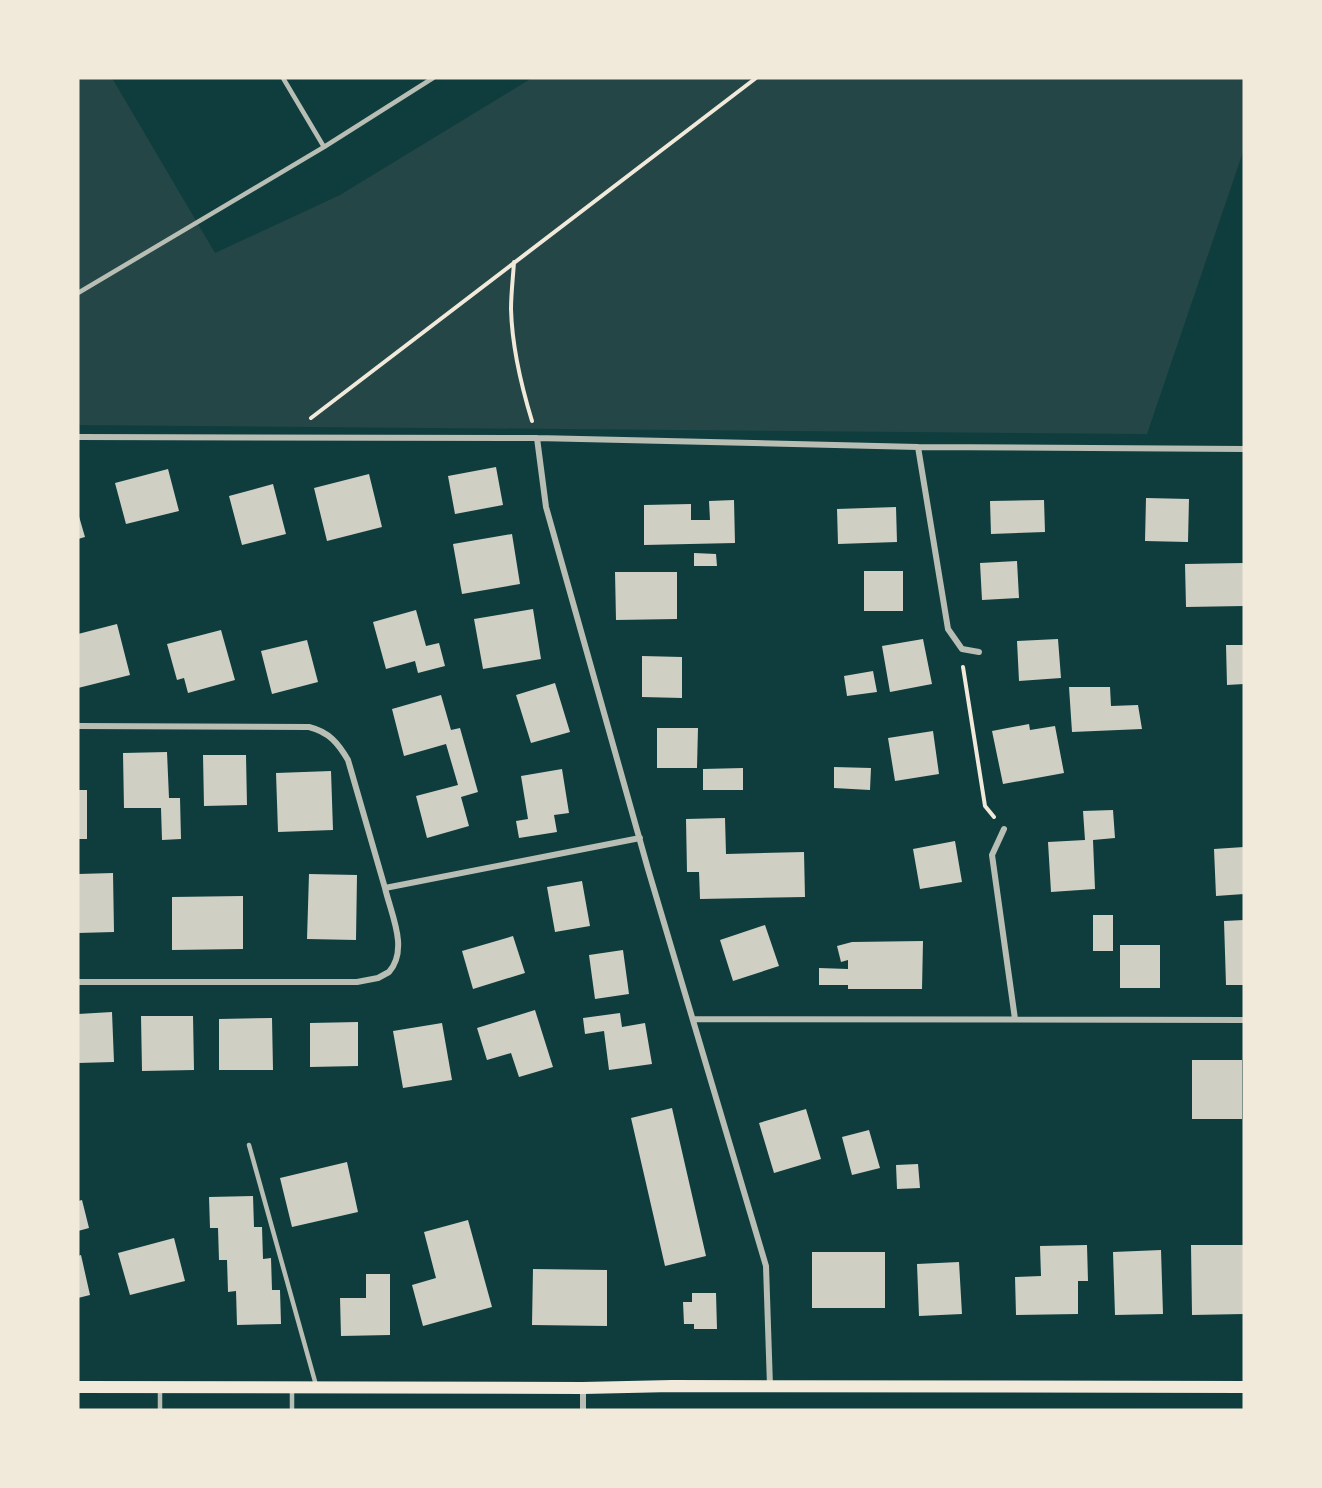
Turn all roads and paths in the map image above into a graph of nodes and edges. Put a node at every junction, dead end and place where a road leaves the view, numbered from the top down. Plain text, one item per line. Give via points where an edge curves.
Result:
1 (283, 78) edge
2 (433, 78) edge
3 (756, 78) edge
4 (324, 147) junction
5 (514, 262) junction
6 (78, 293) edge
7 (78, 437) edge
8 (287, 437) junction
9 (537, 438) junction
10 (918, 447) junction
11 (1244, 449) edge
12 (962, 649) junction
13 (979, 652) dead end
14 (78, 726) edge
15 (1004, 829) joint
16 (640, 838) junction
17 (385, 888) junction
18 (78, 982) edge
19 (1015, 1019) junction
20 (693, 1020) junction
21 (1244, 1020) edge
22 (249, 1145) dead end
23 (770, 1386) junction
24 (78, 1387) edge
25 (292, 1387) junction
26 (1244, 1387) edge
27 (160, 1388) junction
28 (317, 1388) junction
29 (583, 1388) junction
30 (160, 1410) edge
31 (292, 1410) edge
32 (583, 1410) edge

1 - 4 lane
2 - 4 lane
3 - 5 path
4 - 6 lane
5 - 8 path
5 - 9 path via 514,344
7 - 8 street
8 - 9 street
9 - 10 street
9 - 16 street via 546,507
10 - 11 street
10 - 12 street via 948,628
12 - 13 street
12 - 15 path via 986,806
14 - 17 street via 309,727 324,732 348,760
15 - 19 street via 992,855
16 - 17 street
16 - 20 street
17 - 18 street via 399,953 391,969 378,978 357,982
19 - 20 street
19 - 21 street
20 - 23 street via 766,1266
22 - 28 lane
23 - 26 main road
23 - 29 main road
24 - 27 main road
25 - 27 main road
25 - 28 main road
25 - 31 lane
27 - 30 lane
28 - 29 main road
29 - 32 street

